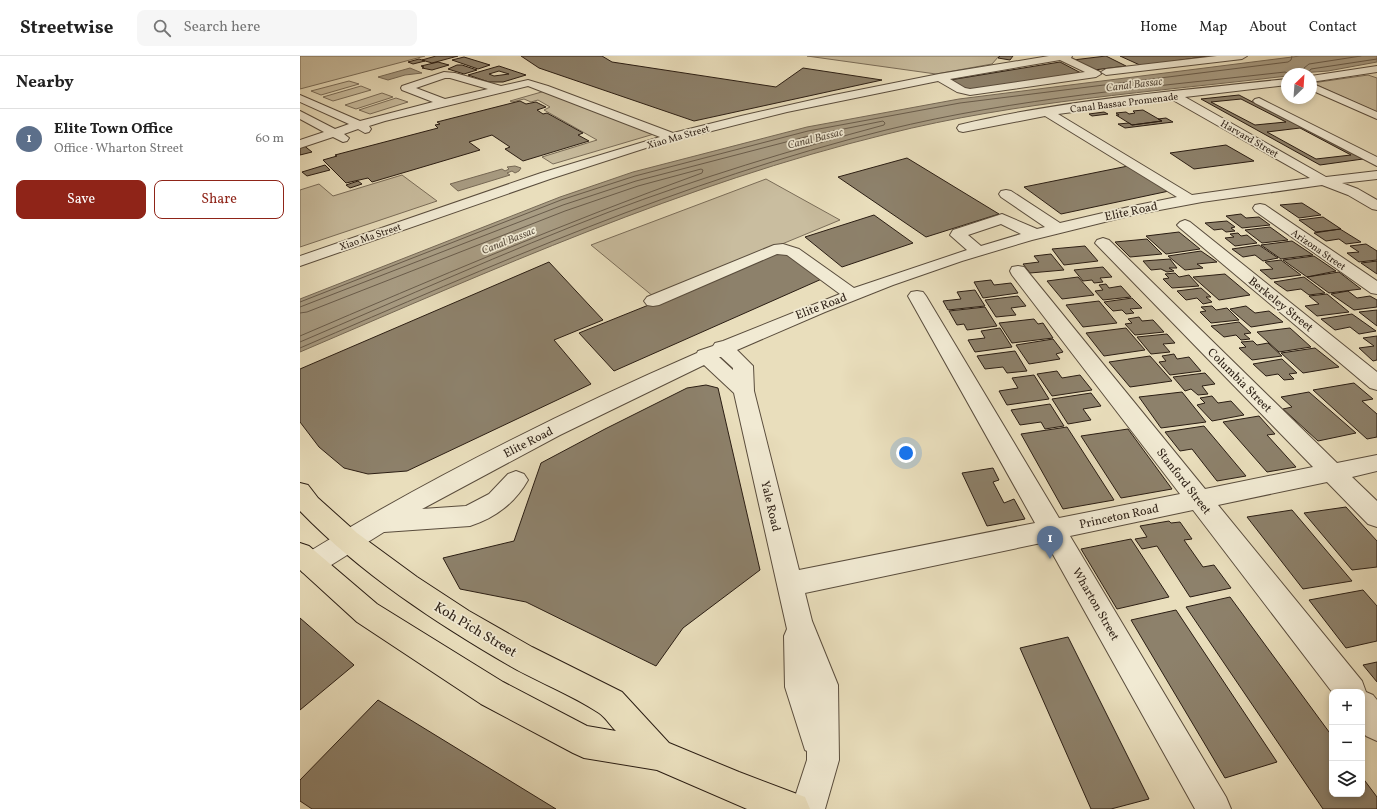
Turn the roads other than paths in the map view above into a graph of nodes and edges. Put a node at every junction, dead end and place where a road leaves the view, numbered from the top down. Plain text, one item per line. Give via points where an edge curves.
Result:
1 (1064, 56) edge
2 (1242, 56) edge
3 (1216, 57) edge
4 (1118, 59) dead end
5 (1138, 68) junction
6 (1375, 71) edge
7 (1106, 72) dead end
8 (939, 77) junction
9 (1317, 78) edge
10 (427, 81) junction
11 (1281, 83) edge
12 (559, 84) dead end
13 (544, 88) junction
14 (500, 89) junction
15 (1317, 89) edge
16 (473, 96) junction
17 (1176, 96) junction
18 (302, 100) edge
19 (609, 101) dead end
20 (1258, 101) dead end
21 (445, 102) junction
22 (462, 110) dead end
23 (1047, 112) junction
24 (300, 114) edge
25 (1377, 116) edge
26 (360, 125) junction
27 (300, 127) edge
28 (963, 128) dead end
29 (673, 130) junction
30 (335, 133) junction
31 (315, 139) junction
32 (300, 144) edge
33 (1377, 162) edge
34 (1377, 176) edge
35 (1324, 181) junction
36 (1006, 194) dead end
37 (1191, 200) junction
38 (1377, 206) edge
39 (1260, 208) dead end
40 (1377, 218) edge
41 (1185, 225) dead end
42 (974, 227) junction
43 (1058, 229) junction
44 (1036, 235) junction
45 (1103, 243) dead end
46 (1001, 245) junction
47 (979, 252) junction
48 (300, 260) edge
49 (1018, 271) dead end
50 (1377, 289) edge
51 (851, 294) junction
52 (917, 296) dead end
53 (653, 301) dead end
54 (714, 351) junction
55 (1377, 383) edge
56 (1377, 463) edge
57 (1332, 472) junction
58 (516, 480) dead end
59 (1199, 500) junction
60 (303, 502) edge
61 (1377, 517) edge
62 (377, 523) junction
63 (1053, 530) junction
64 (348, 540) junction
65 (305, 559) edge
66 (790, 584) junction
67 (1349, 689) edge
68 (1365, 710) edge
69 (1377, 725) edge
70 (658, 754) junction
71 (793, 809) edge
72 (808, 809) edge
73 (1214, 809) edge

1 - 8 street, Xiao Ma Street
1 - 8 street via 1096,74 970,92 961,90
2 - 3 street
3 - 5 street
4 - 5 street
5 - 7 street
6 - 9 street
8 - 29 street, Xiao Ma Street via 794,106 695,131
10 - 14 street via 451,75
10 - 16 street
10 - 21 street via 406,88
11 - 17 street, Canal Bassac Promenade
12 - 19 street
13 - 14 street via 528,83
13 - 22 street
13 - 29 street
14 - 16 street
15 - 25 street
16 - 21 street
17 - 23 street, Canal Bassac Promenade
17 - 35 street, Harvard Street
18 - 26 street
20 - 33 street
21 - 26 street
23 - 28 street, Canal Bassac Promenade
23 - 37 street
24 - 30 street
26 - 30 street
26 - 30 street via 372,135 347,140
27 - 31 street
29 - 48 street, Xiao Ma Street
30 - 31 street
31 - 32 street
34 - 35 street, Elite Road
35 - 37 street, Elite Road
35 - 38 street, Harvard Street via 1353,192
35 - 40 street, Harvard Street via 1337,194
36 - 43 street
37 - 43 street, Elite Road via 1099,218
39 - 50 street, Arizona Street
41 - 55 street, Berkeley Street
42 - 44 street via 1002,219
42 - 46 street
42 - 47 street via 960,231 958,235
43 - 44 street, Elite Road
44 - 46 street, Elite Road
45 - 57 street, Columbia Street
46 - 47 street, Elite Road
47 - 51 street, Elite Road
49 - 59 street, Stanford Street
51 - 53 street via 793,252 783,249 774,250
51 - 54 street, Elite Road
52 - 63 street, Wharton Street
54 - 62 street, Elite Road via 599,406
54 - 66 street, Yale Road via 744,391
56 - 57 street, Princeton Road
57 - 59 street, Princeton Road
57 - 61 street, Columbia Street
58 - 62 street via 498,501 470,516
59 - 63 street, Princeton Road
59 - 67 street, Stanford Street
60 - 64 main road, Koh Pich Street
62 - 64 street, Elite Road
63 - 66 street, Princeton Road
63 - 73 street, Wharton Street
64 - 65 street, Elite Road
64 - 70 main road, Koh Pich Street via 407,585 459,620 522,657 610,703
65 - 70 main road, Koh Pich Street via 367,613 492,693 584,742
66 - 72 street, Yale Road via 798,621 800,687 823,760
68 - 69 street
70 - 71 main road, Koh Pich Street via 736,788

